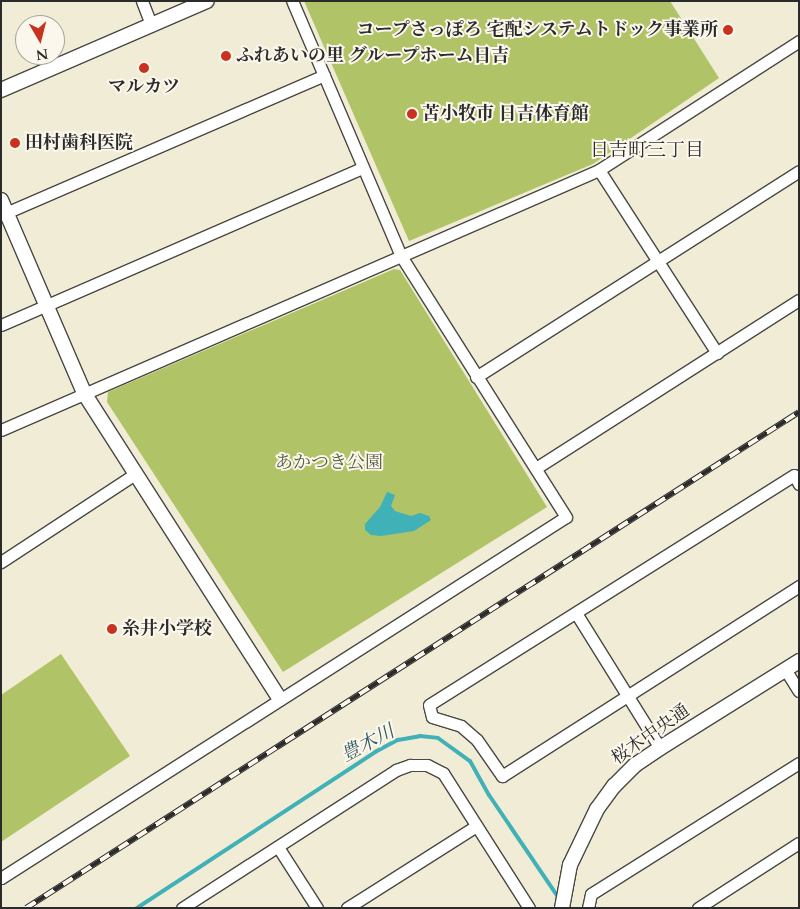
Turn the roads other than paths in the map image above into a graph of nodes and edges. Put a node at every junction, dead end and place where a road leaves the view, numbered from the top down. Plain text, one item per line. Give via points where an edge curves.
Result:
1 (142, 1) edge
2 (207, 1) edge
3 (292, 1) edge
4 (152, 25) junction
5 (799, 41) edge
6 (324, 76) junction
7 (1, 90) edge
8 (362, 168) junction
9 (599, 170) junction
10 (799, 171) edge
11 (3, 209) edge
12 (401, 256) junction
13 (657, 262) junction
14 (799, 300) edge
15 (46, 305) junction
16 (1, 325) edge
17 (717, 353) junction
18 (476, 377) junction
19 (84, 393) junction
20 (1, 430) edge
21 (536, 468) junction
22 (135, 474) junction
23 (799, 484) edge
24 (1, 562) edge
25 (799, 586) edge
26 (576, 613) junction
27 (799, 661) edge
28 (785, 669) junction
29 (799, 691) edge
30 (628, 695) junction
31 (280, 699) junction
32 (660, 748) junction
33 (799, 763) edge
34 (476, 826) junction
35 (799, 843) edge
36 (278, 847) junction
37 (1, 878) edge
38 (182, 908) edge
39 (317, 908) edge
40 (347, 908) edge
41 (529, 908) edge
42 (562, 908) edge
43 (588, 908) edge
44 (698, 908) edge

1 - 4 street
2 - 4 street
3 - 6 street
4 - 7 street
5 - 9 street
6 - 8 street
6 - 11 street
8 - 12 street
8 - 15 street
9 - 12 street
9 - 13 street
10 - 13 street
11 - 15 street
12 - 18 street
12 - 19 street
13 - 17 street
13 - 18 street
14 - 17 street
15 - 16 street
15 - 19 street
17 - 21 street
18 - 21 street
19 - 20 street
19 - 22 street
21 - 31 street via 566,517
22 - 24 street
22 - 31 street
23 - 26 street via 794,475
25 - 30 street
26 - 30 street
26 - 30 street via 429,705 432,717 460,726 477,740 502,776
27 - 28 street, 桜木中央通
28 - 29 street
28 - 32 street, 桜木中央通
30 - 32 street
31 - 37 street
32 - 42 street, 桜木中央通 via 635,765 596,809 570,865
33 - 43 street via 591,894
34 - 36 street via 443,772 427,765 410,765 396,770
34 - 40 street
34 - 41 street
35 - 44 street
36 - 38 street
36 - 39 street

